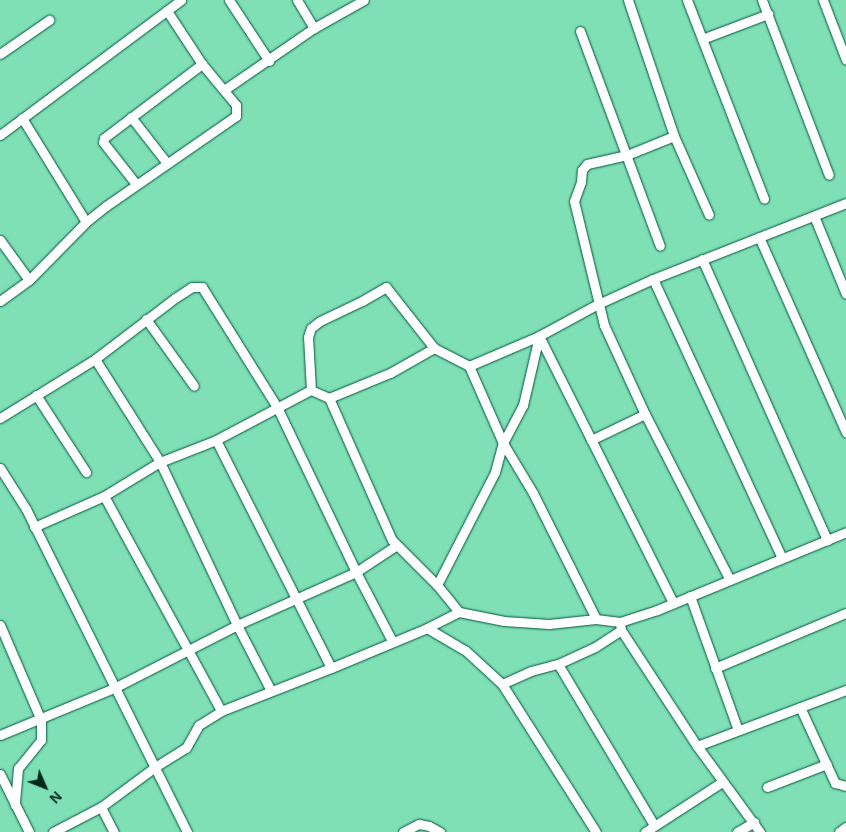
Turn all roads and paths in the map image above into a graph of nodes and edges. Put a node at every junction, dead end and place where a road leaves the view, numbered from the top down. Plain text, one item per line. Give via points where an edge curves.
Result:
1 (181, 0) edge
2 (229, 0) edge
3 (297, 0) edge
4 (364, 0) edge
5 (628, 0) edge
6 (687, 0) edge
7 (762, 0) edge
8 (823, 0) edge
9 (167, 11) junction
10 (768, 14) junction
11 (49, 20) dead end
12 (314, 28) junction
13 (580, 31) dead end
14 (702, 38) junction
15 (0, 54) edge
16 (846, 60) edge
17 (269, 61) junction
18 (202, 64) junction
19 (224, 90) junction
20 (132, 117) junction
21 (22, 118) junction
22 (0, 135) edge
23 (674, 136) junction
24 (627, 155) junction
25 (167, 162) junction
26 (829, 175) dead end
27 (136, 184) junction
28 (764, 199) dead end
29 (846, 203) edge
30 (709, 215) dead end
31 (814, 216) junction
32 (86, 222) junction
33 (759, 237) junction
34 (0, 240) edge
35 (660, 246) dead end
36 (702, 259) junction
37 (653, 279) junction
38 (30, 280) junction
39 (846, 294) edge
40 (0, 301) edge
41 (598, 304) junction
42 (146, 319) junction
43 (539, 336) junction
44 (434, 348) junction
45 (95, 359) junction
46 (469, 366) junction
47 (194, 386) dead end
48 (311, 390) junction
49 (36, 395) junction
50 (329, 398) junction
51 (277, 407) junction
52 (645, 414) junction
53 (0, 418) edge
54 (846, 432) edge
55 (216, 440) junction
56 (591, 440) junction
57 (504, 443) junction
58 (160, 462) junction
59 (0, 468) edge
60 (86, 472) dead end
61 (104, 496) junction
62 (34, 527) junction
63 (846, 532) edge
64 (827, 540) junction
65 (397, 545) junction
66 (782, 558) junction
67 (356, 572) junction
68 (730, 580) junction
69 (437, 585) junction
70 (690, 596) junction
71 (298, 598) junction
72 (673, 603) junction
73 (459, 612) junction
74 (846, 613) edge
75 (596, 619) junction
76 (0, 624) edge
77 (237, 626) junction
78 (621, 626) junction
79 (427, 628) junction
80 (392, 641) junction
81 (189, 650) junction
82 (558, 664) junction
83 (332, 668) junction
84 (715, 668) junction
85 (502, 684) junction
86 (114, 688) junction
87 (846, 690) edge
88 (271, 692) junction
89 (800, 707) junction
90 (221, 711) junction
91 (41, 720) junction
92 (738, 730) junction
93 (0, 735) edge
94 (698, 746) junction
95 (827, 764) junction
96 (155, 767) junction
97 (0, 774) edge
98 (722, 782) junction
99 (846, 786) edge
100 (766, 787) dead end
101 (15, 805) junction
102 (101, 807) junction
103 (754, 822) junction
104 (654, 825) junction
105 (846, 827) edge
106 (29, 832) edge
107 (53, 832) edge
108 (114, 832) edge
109 (187, 832) edge
110 (403, 832) edge
111 (440, 832) edge
112 (596, 832) edge
113 (645, 832) edge
114 (737, 832) edge
115 (760, 832) edge
116 (839, 832) edge

1 - 9 street
2 - 17 street
3 - 12 street
4 - 12 street
5 - 23 street
6 - 14 street
7 - 10 street
8 - 16 street
9 - 18 street
9 - 21 street
10 - 14 street
10 - 26 street
11 - 15 street
12 - 17 street
13 - 24 street
14 - 28 street
17 - 19 street
18 - 19 street
18 - 20 street
19 - 25 street via 236,105 236,116
20 - 25 street
20 - 27 street via 106,136 103,142
21 - 22 street
21 - 32 street
23 - 24 street
23 - 30 street
24 - 35 street
24 - 41 street via 588,164 582,170 574,201
25 - 27 street
27 - 32 street
29 - 31 street
31 - 33 street
31 - 39 street
32 - 38 street
33 - 36 street
33 - 54 street
34 - 38 street
36 - 37 street
36 - 64 street
37 - 41 street
37 - 66 street
38 - 40 street
41 - 43 street
41 - 52 street via 604,325
42 - 45 street
42 - 47 street
42 - 51 street via 192,287 202,287
43 - 46 street
43 - 56 street
43 - 57 street via 523,405
44 - 46 street
44 - 48 street via 386,287 311,328 308,337
44 - 50 street via 390,373
45 - 49 street
45 - 58 street
46 - 57 street
48 - 50 street
48 - 51 street
49 - 53 street
49 - 60 street
50 - 65 street via 385,527
51 - 55 street
51 - 67 street
52 - 56 street
52 - 68 street
55 - 58 street
55 - 71 street
56 - 72 street
57 - 69 street via 495,472
57 - 75 street via 533,493
58 - 61 street
58 - 77 street
59 - 62 street
61 - 62 street
61 - 81 street
62 - 86 street
63 - 64 street
64 - 66 street
65 - 67 street
65 - 69 street
66 - 68 street
67 - 71 street
67 - 80 street
68 - 70 street
69 - 73 street
70 - 72 street
70 - 84 street
71 - 77 street
71 - 83 street
72 - 78 street
73 - 75 street via 504,621 549,624
73 - 79 street
74 - 84 street
75 - 78 street
76 - 91 street
77 - 81 street
77 - 88 street
78 - 82 street via 596,647
78 - 94 street
79 - 80 street
79 - 85 street via 466,651
80 - 83 street
81 - 86 street
81 - 90 street
82 - 85 street
82 - 104 street
83 - 88 street
84 - 92 street
85 - 112 street
86 - 91 street
86 - 96 street
87 - 89 street
88 - 90 street
89 - 92 street
89 - 95 street
90 - 96 street via 199,725 186,748
91 - 93 street
91 - 101 street via 41,740 18,768
92 - 94 street
94 - 98 street
95 - 99 street via 835,783
95 - 100 street
96 - 102 street
96 - 109 street
97 - 101 street
98 - 103 street
98 - 104 street
101 - 106 street
102 - 107 street
102 - 108 street
103 - 114 street
103 - 115 street
104 - 113 street
105 - 116 street
110 - 111 street via 420,824

